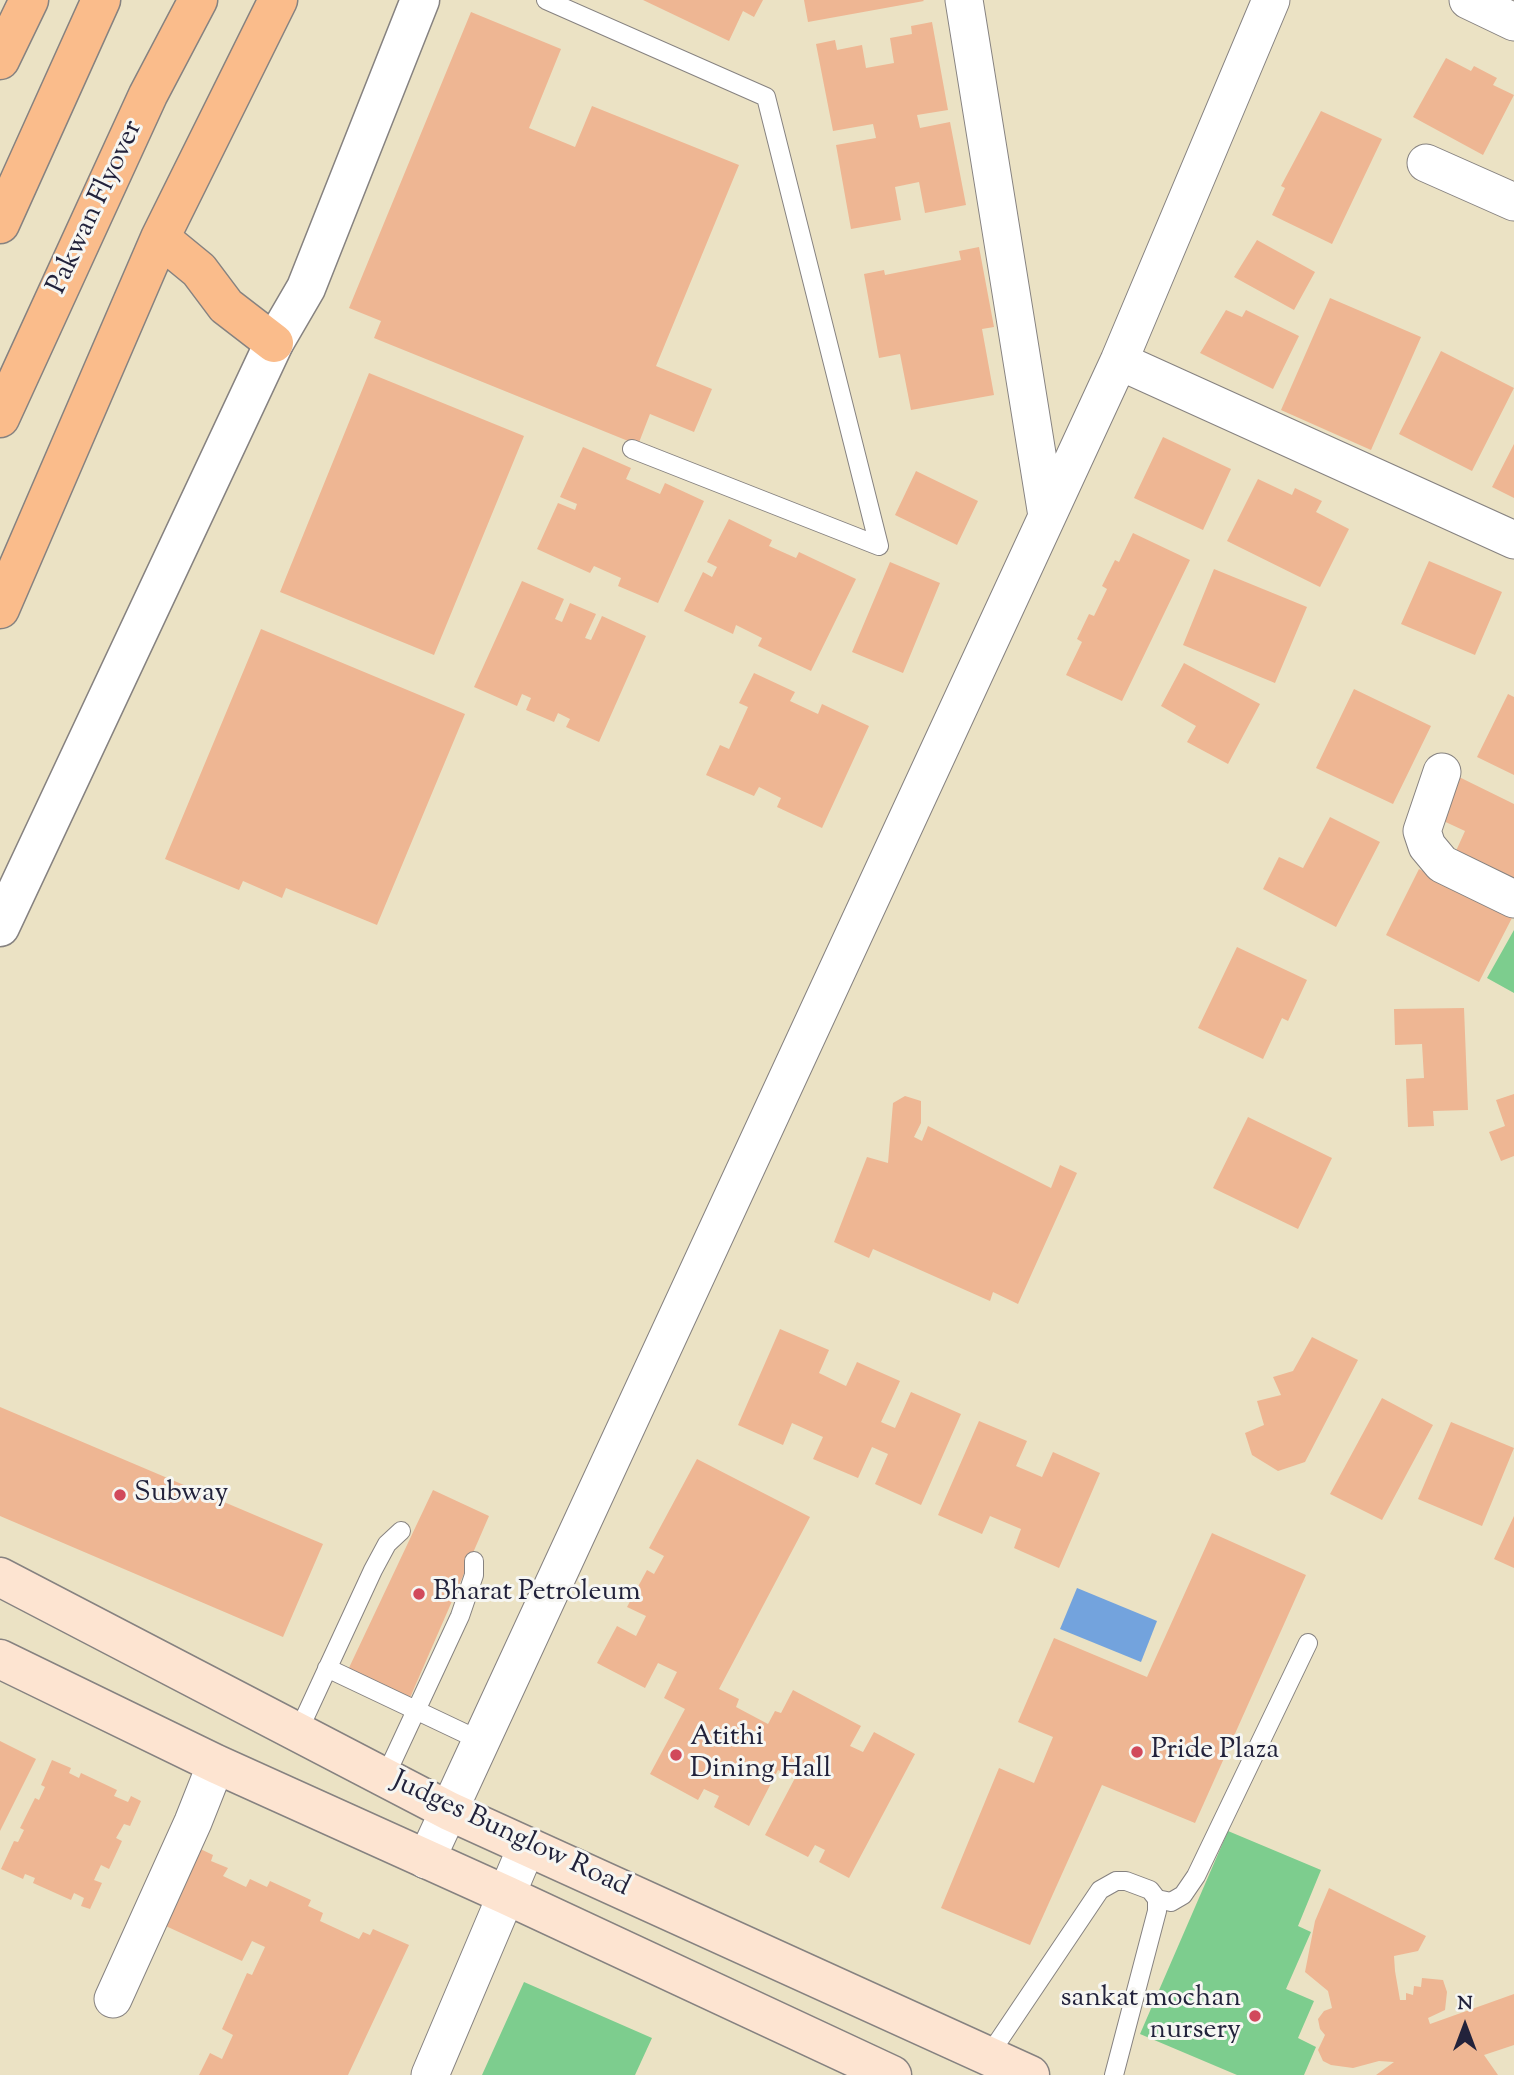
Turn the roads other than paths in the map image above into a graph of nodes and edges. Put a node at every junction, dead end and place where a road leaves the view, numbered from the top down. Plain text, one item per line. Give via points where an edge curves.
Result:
1 (29, 0) edge
2 (101, 0) edge
3 (198, 0) edge
4 (278, 0) edge
5 (420, 0) edge
6 (546, 0) edge
7 (964, 0) edge
8 (1271, 0) edge
9 (1468, 0) edge
10 (1514, 22) edge
11 (0, 61) edge
12 (1426, 163) dead end
13 (1514, 202) edge
14 (0, 224) edge
15 (160, 238) junction
16 (274, 344) junction
17 (1119, 361) junction
18 (0, 418) edge
19 (632, 449) dead end
20 (1047, 516) junction
21 (1514, 540) edge
22 (0, 609) edge
23 (1442, 772) dead end
24 (1514, 899) edge
25 (0, 927) edge
26 (401, 1531) dead end
27 (474, 1560) dead end
28 (0, 1577) edge
29 (1308, 1643) dead end
30 (0, 1659) edge
31 (327, 1668) junction
32 (416, 1711) junction
33 (298, 1732) junction
34 (481, 1741) junction
35 (216, 1764) junction
36 (384, 1777) junction
37 (449, 1811) junction
38 (527, 1846) junction
39 (426, 1860) junction
40 (506, 1895) junction
41 (1157, 1899) junction
42 (113, 1999) dead end
43 (989, 2055) junction
44 (846, 2065) edge
45 (430, 2075) edge
46 (892, 2075) edge
47 (1030, 2075) edge
48 (1114, 2075) edge

1 - 11 main road
2 - 14 main road
3 - 18 main road, Pakwan Flyover via 148,95
4 - 15 main road
5 - 16 street via 306,288
6 - 19 lane via 766,97 879,545
7 - 20 street
8 - 17 street
9 - 10 street
12 - 13 street
15 - 16 main road via 199,270 226,306
15 - 22 main road
16 - 25 street
17 - 20 street
17 - 21 street
20 - 34 street
23 - 24 street via 1422,831 1427,846 1442,864
26 - 31 lane via 387,1544
27 - 32 lane via 474,1576 460,1616
28 - 33 main road, Judges Bunglow Road
29 - 41 lane via 1196,1876 1183,1895 1171,1902
30 - 35 main road, Judges Bunglow Road
31 - 32 lane
31 - 33 lane
32 - 34 lane
32 - 36 lane
33 - 36 main road, Judges Bunglow Road
34 - 37 street
35 - 39 main road, Judges Bunglow Road
35 - 42 street
36 - 37 main road, Judges Bunglow Road
37 - 38 main road, Judges Bunglow Road
37 - 39 street
38 - 40 street
38 - 43 main road, Judges Bunglow Road
39 - 40 main road, Judges Bunglow Road
40 - 44 main road, Judges Bunglow Road
40 - 45 street
41 - 43 lane via 1150,1890 1126,1881 1100,1890
41 - 48 lane
43 - 47 main road, Judges Bunglow Road
44 - 46 main road, Judges Bunglow Road

